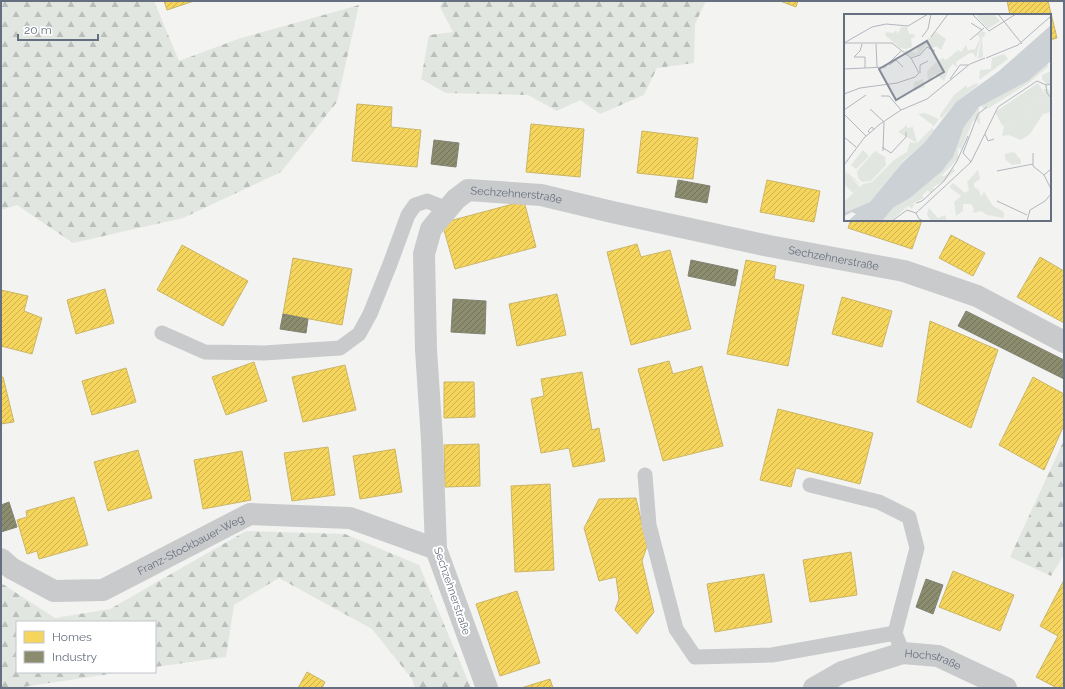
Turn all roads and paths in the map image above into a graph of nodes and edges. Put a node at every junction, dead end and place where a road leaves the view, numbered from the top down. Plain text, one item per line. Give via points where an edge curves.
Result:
1 (447, 209) junction
2 (162, 333) dead end
3 (1064, 342) edge
4 (645, 475) dead end
5 (810, 485) dead end
6 (436, 549) junction
7 (1, 559) edge
8 (895, 633) junction
9 (903, 653) junction
10 (487, 688) edge
11 (814, 688) edge
12 (1006, 688) edge

1 - 2 lane via 427,201 415,205 408,215 370,314 359,334 340,348 264,353 205,352
1 - 3 street, Sechzehnerstraße via 468,190 541,195 770,246 904,271 976,296
1 - 6 street, Sechzehnerstraße via 432,229 424,254
4 - 8 lane via 649,525 676,628 695,657 772,655
5 - 8 lane via 879,502 909,517 916,548
6 - 7 street, Franz-Stockbauer-Weg via 350,518 250,514 103,590 54,591 10,568
6 - 10 street, Sechzehnerstraße
8 - 9 lane
9 - 11 street, Hochstraße via 842,672
9 - 12 street, Hochstraße via 938,656

